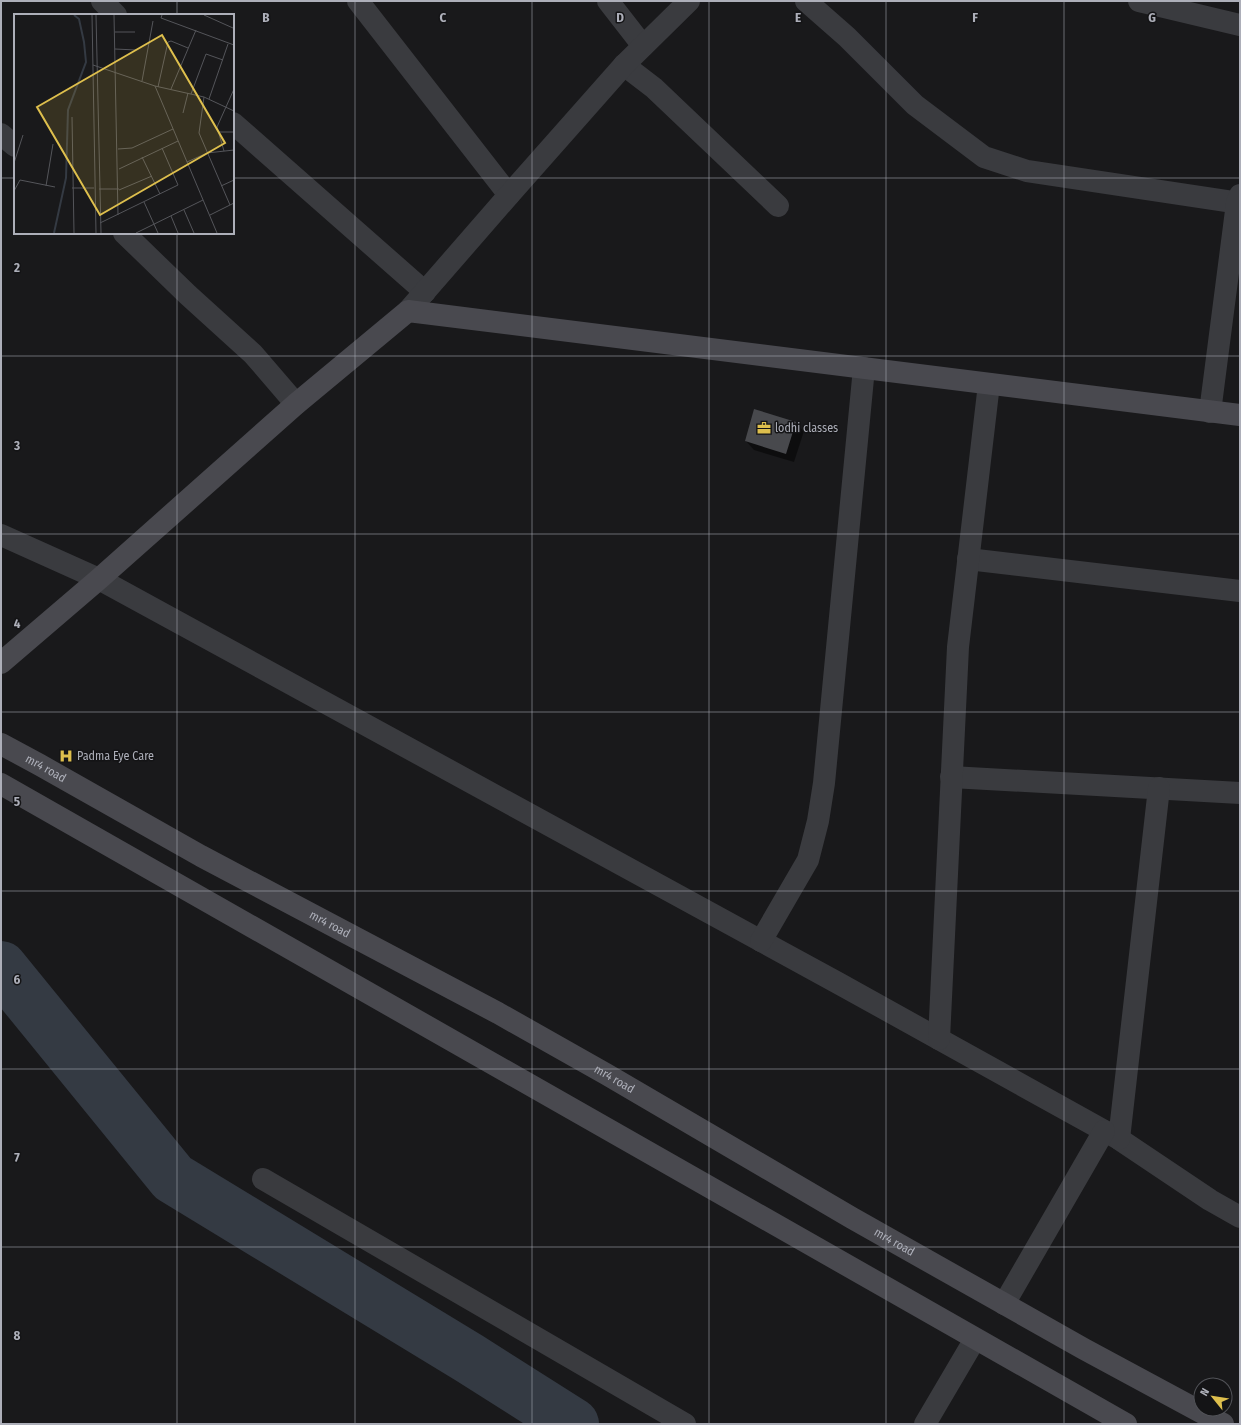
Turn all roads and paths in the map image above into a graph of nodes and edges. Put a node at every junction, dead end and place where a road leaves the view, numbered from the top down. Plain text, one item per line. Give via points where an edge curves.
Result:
1 (102, 1) edge
2 (358, 1) edge
3 (608, 1) edge
4 (689, 1) edge
5 (806, 1) edge
6 (1139, 1) edge
7 (115, 14) edge
8 (1240, 25) edge
9 (643, 46) junction
10 (624, 65) junction
11 (234, 124) edge
12 (1, 134) edge
13 (14, 145) edge
14 (509, 195) junction
15 (1239, 200) edge
16 (778, 206) dead end
17 (125, 234) edge
18 (425, 292) junction
19 (408, 311) junction
20 (864, 368) junction
21 (989, 384) junction
22 (296, 404) junction
23 (1210, 412) junction
24 (1240, 415) edge
25 (1, 535) edge
26 (968, 558) junction
27 (99, 579) junction
28 (1240, 591) edge
29 (1, 663) edge
30 (1, 744) edge
31 (951, 777) junction
32 (1, 784) edge
33 (1159, 788) junction
34 (1240, 793) edge
35 (761, 941) junction
36 (939, 1039) junction
37 (1112, 1135) junction
38 (263, 1179) dead end
39 (1240, 1217) edge
40 (1004, 1304) junction
41 (975, 1339) junction
42 (685, 1424) edge
43 (925, 1424) edge
44 (1126, 1424) edge
45 (1223, 1424) edge

1 - 7 street
2 - 14 street
3 - 9 street
4 - 9 street
5 - 15 street via 847,37 915,105 984,158 1027,171
6 - 8 street
9 - 10 street
10 - 14 street
10 - 16 street via 654,88
11 - 18 street
12 - 13 street
14 - 18 street
15 - 23 street
17 - 22 street via 253,354
18 - 19 street
19 - 20 street
19 - 22 street
20 - 21 street
20 - 35 street via 825,775 819,813 808,860
21 - 23 street
21 - 26 street
22 - 27 street
23 - 24 street
25 - 27 street
26 - 28 street
26 - 31 street via 958,647
27 - 29 street
27 - 35 street
30 - 40 street, mr4 road via 201,856 498,1013
31 - 33 street
31 - 36 street
32 - 41 street
33 - 34 street
33 - 37 street
35 - 36 street
36 - 37 street
37 - 39 street
37 - 40 street
38 - 42 street
40 - 45 street, mr4 road
41 - 43 street
41 - 44 street

